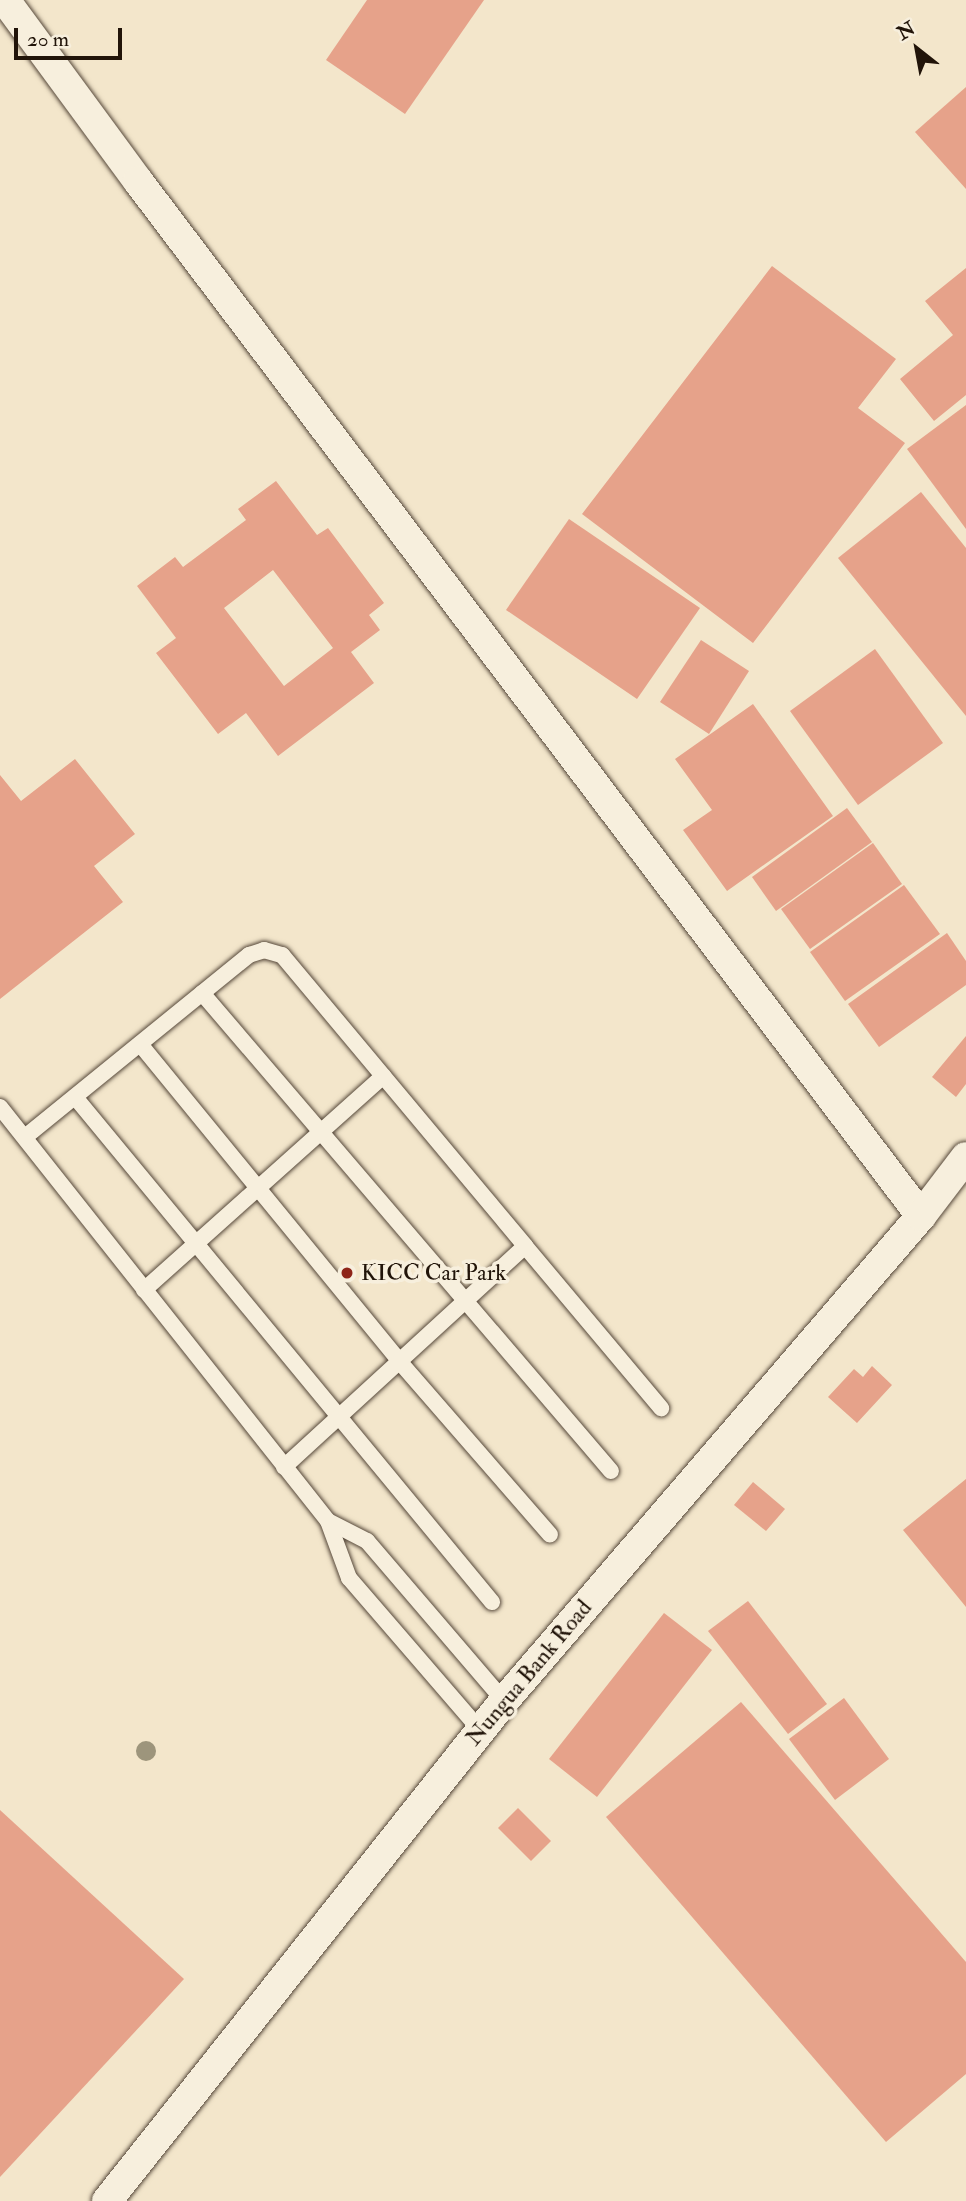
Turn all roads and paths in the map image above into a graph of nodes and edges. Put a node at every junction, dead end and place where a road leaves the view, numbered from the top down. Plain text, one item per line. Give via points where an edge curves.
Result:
1 (5, 0) edge
2 (202, 993) junction
3 (140, 1044) junction
4 (383, 1076) junction
5 (75, 1097) junction
6 (0, 1107) edge
7 (321, 1133) junction
8 (25, 1137) junction
9 (966, 1157) edge
10 (258, 1189) junction
11 (920, 1216) junction
12 (197, 1244) junction
13 (525, 1246) junction
14 (144, 1290) junction
15 (464, 1301) junction
16 (399, 1361) junction
17 (661, 1408) dead end
18 (339, 1416) junction
19 (284, 1467) junction
20 (611, 1471) dead end
21 (328, 1521) junction
22 (550, 1535) dead end
23 (492, 1602) dead end
24 (504, 1701) junction
25 (480, 1730) junction
26 (107, 2201) edge

1 - 11 street
2 - 3 lane
2 - 4 lane via 249,955 264,950 282,954
2 - 7 lane
3 - 5 lane
3 - 10 lane
4 - 7 lane
4 - 13 lane
5 - 8 lane
5 - 12 lane
6 - 8 lane
7 - 10 lane
7 - 15 lane
8 - 14 lane
9 - 11 street, Nungua Bank Road
10 - 12 lane
10 - 16 lane
11 - 24 street, Nungua Bank Road
12 - 14 lane
12 - 18 lane
13 - 15 lane
13 - 17 lane
14 - 19 lane
15 - 16 lane
15 - 20 lane
16 - 18 lane
16 - 22 lane
18 - 19 lane
18 - 23 lane
19 - 21 lane
21 - 24 lane via 367,1541
21 - 25 lane via 349,1578
24 - 25 street, Nungua Bank Road
25 - 26 street, Nungua Bank Road

